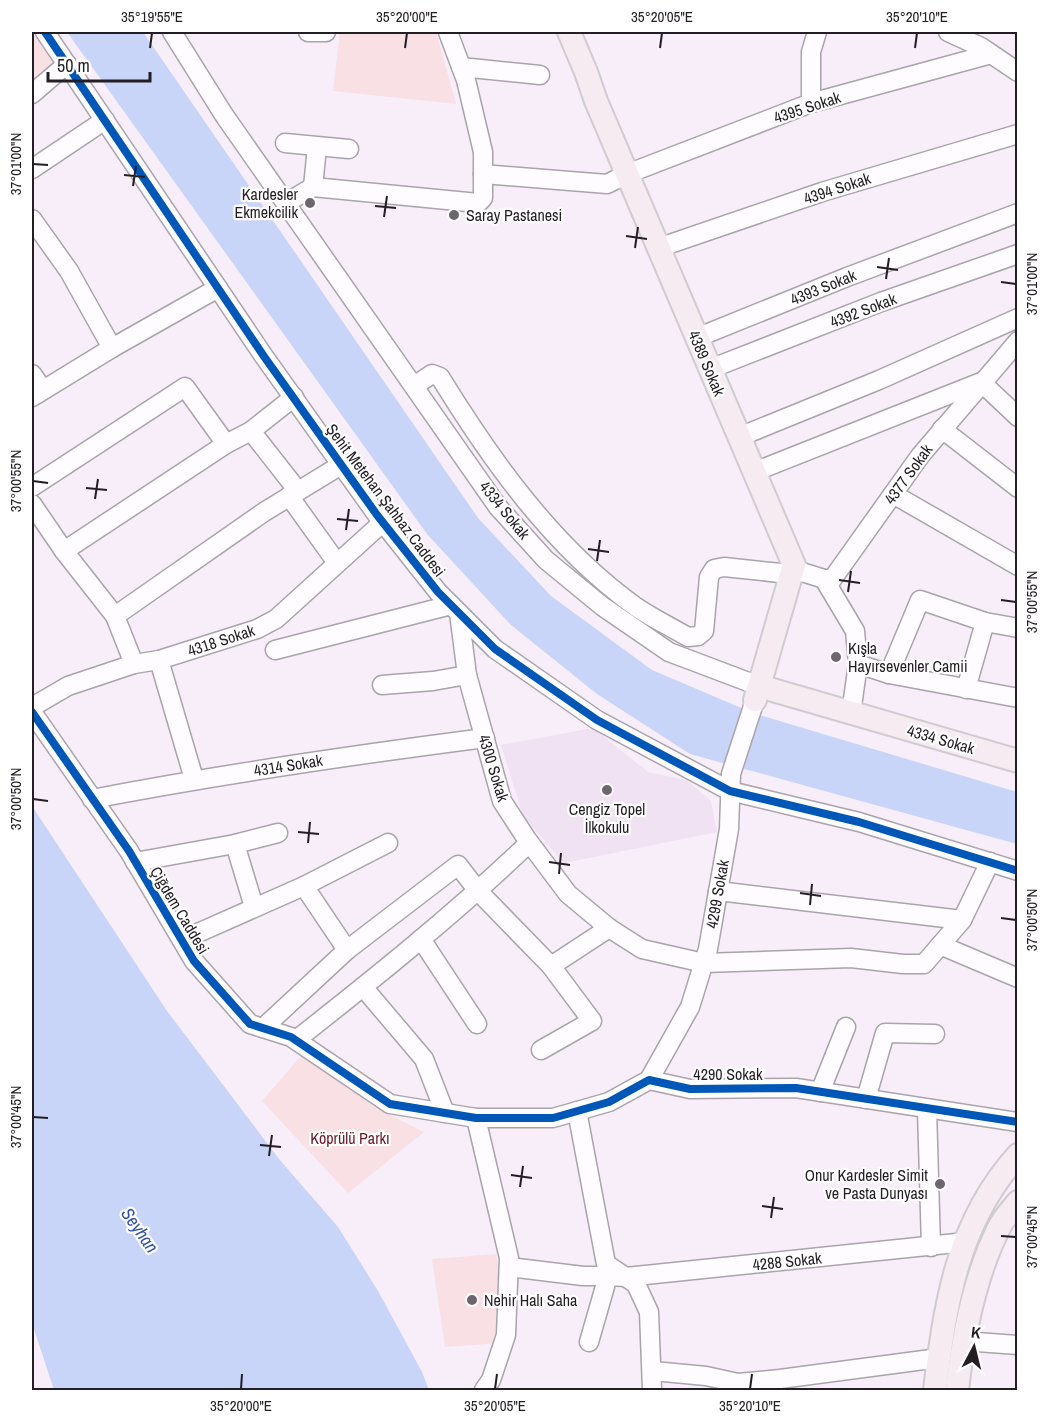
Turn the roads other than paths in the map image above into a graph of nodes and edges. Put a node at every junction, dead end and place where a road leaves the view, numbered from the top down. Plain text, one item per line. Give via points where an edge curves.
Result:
1 (45, 32) edge
2 (308, 32) edge
3 (326, 32) edge
4 (448, 32) edge
5 (569, 32) edge
6 (817, 32) edge
7 (948, 32) edge
8 (177, 33) edge
9 (987, 44) edge
10 (67, 64) junction
11 (461, 67) junction
12 (1017, 72) edge
13 (540, 75) dead end
14 (32, 94) edge
15 (811, 104) junction
16 (105, 120) junction
17 (1017, 134) edge
18 (285, 143) dead end
19 (317, 147) junction
20 (349, 149) dead end
21 (32, 169) edge
22 (483, 174) junction
23 (627, 174) junction
24 (314, 187) junction
25 (286, 203) junction
26 (1017, 213) edge
27 (32, 219) edge
28 (658, 248) junction
29 (1017, 254) edge
30 (219, 288) junction
31 (1017, 318) edge
32 (696, 338) junction
33 (1017, 341) edge
34 (112, 348) junction
35 (710, 369) junction
36 (32, 374) edge
37 (981, 382) junction
38 (414, 386) junction
39 (37, 394) edge
40 (294, 398) junction
41 (1017, 417) edge
42 (942, 429) junction
43 (251, 431) junction
44 (739, 437) junction
45 (226, 444) junction
46 (341, 465) junction
47 (754, 472) junction
48 (32, 487) edge
49 (1017, 488) edge
50 (293, 493) junction
51 (893, 494) junction
52 (32, 504) edge
53 (382, 523) junction
54 (64, 551) junction
55 (337, 563) junction
56 (1017, 566) edge
57 (786, 571) junction
58 (824, 579) junction
59 (455, 609) junction
60 (115, 616) junction
61 (985, 622) junction
62 (1017, 628) edge
63 (275, 650) dead end
64 (159, 660) junction
65 (135, 664) junction
66 (858, 664) junction
67 (889, 674) junction
68 (467, 675) junction
69 (382, 685) dead end
70 (966, 689) junction
71 (757, 693) junction
72 (1017, 698) edge
73 (32, 707) edge
74 (32, 712) edge
75 (851, 713) junction
76 (485, 738) junction
77 (1017, 761) edge
78 (194, 779) junction
79 (730, 783) junction
80 (92, 799) junction
81 (278, 833) dead end
82 (388, 843) dead end
83 (529, 843) junction
84 (235, 844) junction
85 (135, 862) junction
86 (990, 862) junction
87 (1017, 871) edge
88 (304, 886) junction
89 (478, 891) junction
90 (718, 891) junction
91 (254, 907) junction
92 (962, 920) junction
93 (609, 928) junction
94 (421, 939) junction
95 (182, 940) junction
96 (940, 945) junction
97 (347, 951) junction
98 (704, 963) junction
99 (551, 966) junction
100 (1017, 978) edge
101 (363, 987) junction
102 (477, 1024) dead end
103 (846, 1027) dead end
104 (263, 1028) junction
105 (935, 1034) dead end
106 (296, 1040) junction
107 (541, 1050) dead end
108 (649, 1080) junction
109 (820, 1092) junction
110 (866, 1099) junction
111 (927, 1109) junction
112 (577, 1111) junction
113 (445, 1113) junction
114 (476, 1118) junction
115 (1017, 1122) edge
116 (1017, 1155) edge
117 (1017, 1202) edge
118 (966, 1242) junction
119 (931, 1247) junction
120 (509, 1267) junction
121 (617, 1277) junction
122 (963, 1341) junction
123 (590, 1342) dead end
124 (1017, 1345) edge
125 (939, 1358) junction
126 (653, 1371) junction
127 (484, 1390) edge
128 (652, 1390) edge
129 (935, 1390) edge
130 (957, 1390) edge

1 - 10 street, Şehit Metehan Şahbaz Caddesi
2 - 3 street
4 - 11 street
5 - 23 main road, 4389 Sokak
6 - 15 street via 811,52
7 - 9 street
8 - 25 street, 4334 Sokak via 224,115
9 - 12 street
9 - 15 street, 4395 Sokak
10 - 14 street
10 - 16 street, Şehit Metehan Şahbaz Caddesi
11 - 13 street
11 - 22 street via 483,152
15 - 23 street, 4395 Sokak
16 - 21 street
16 - 30 street, Şehit Metehan Şahbaz Caddesi
17 - 28 street, 4394 Sokak via 822,192
18 - 19 street
19 - 20 street
19 - 24 street
22 - 23 street, 4395 Sokak via 607,184
22 - 24 street via 483,198 478,203
23 - 28 main road, 4389 Sokak
24 - 25 street
25 - 38 street, 4334 Sokak
26 - 32 street, 4393 Sokak
27 - 34 street via 69,271
28 - 32 main road, 4389 Sokak
29 - 35 street, 4392 Sokak
30 - 34 street
30 - 40 street, Şehit Metehan Şahbaz Caddesi
31 - 44 street
32 - 35 main road, 4389 Sokak
33 - 37 street, 4377 Sokak
34 - 39 street
35 - 44 main road, 4389 Sokak
36 - 39 street
37 - 41 street
37 - 42 street, 4377 Sokak
37 - 47 street
38 - 57 street via 432,374 440,377 475,434 543,522 581,561 637,607 688,637 704,631 709,577 714,569
38 - 71 street, 4334 Sokak via 498,507 546,560 602,606 669,652
40 - 43 street
40 - 46 street, Şehit Metehan Şahbaz Caddesi
42 - 49 street
42 - 51 street, 4377 Sokak
43 - 45 street
43 - 50 street
44 - 47 main road, 4389 Sokak
45 - 48 street via 185,387
45 - 54 street
46 - 50 street
46 - 53 street, Şehit Metehan Şahbaz Caddesi
47 - 57 main road, 4389 Sokak via 794,565
50 - 55 street
50 - 60 street
51 - 56 street
51 - 58 street, 4377 Sokak via 831,581
52 - 54 street
53 - 55 street, 4318 Sokak
53 - 59 street, Şehit Metehan Şahbaz Caddesi
54 - 60 street
55 - 64 street, 4318 Sokak via 276,620
57 - 58 street
57 - 71 main road
58 - 66 street via 855,631
59 - 63 street
59 - 68 street, 4300 Sokak
59 - 79 street, Şehit Metehan Şahbaz Caddesi via 495,649 597,720
60 - 65 street
61 - 62 street
61 - 67 street via 920,600
61 - 70 street
64 - 65 street, 4318 Sokak
64 - 78 street
65 - 73 street, 4318 Sokak via 68,686
66 - 67 street
66 - 75 street
67 - 70 street
68 - 69 street
68 - 76 street, 4300 Sokak
70 - 72 street
71 - 75 main road, 4334 Sokak
71 - 79 street, 4299 Sokak
74 - 80 street, Çiğdem Caddesi
75 - 77 main road, 4334 Sokak
76 - 78 street, 4314 Sokak
76 - 83 street, 4300 Sokak via 502,801
78 - 80 street, 4314 Sokak
79 - 86 street, Şehit Metehan Şahbaz Caddesi
79 - 90 street, 4299 Sokak via 729,829
80 - 85 street, Çiğdem Caddesi
81 - 84 street
82 - 88 street
83 - 89 street
83 - 93 street, 4300 Sokak via 568,894
84 - 85 street
84 - 91 street
85 - 95 street, Çiğdem Caddesi
86 - 87 street, Şehit Metehan Şahbaz Caddesi
86 - 92 street
88 - 91 street
88 - 97 street
89 - 94 street
89 - 97 street via 458,865
89 - 99 street
90 - 92 street
90 - 98 street, 4299 Sokak
91 - 95 street
92 - 96 street
93 - 98 street, 4300 Sokak via 642,949
93 - 99 street
94 - 101 street
94 - 102 street
95 - 104 street, Çiğdem Caddesi via 194,961 250,1024
96 - 98 street, 4300 Sokak via 924,964 851,958
96 - 100 street
97 - 104 street
98 - 108 street, 4299 Sokak via 690,1007
99 - 107 street via 592,1021
101 - 106 street
101 - 113 street via 424,1059
103 - 109 street
104 - 106 street, Çiğdem Caddesi
105 - 110 street via 885,1033
106 - 113 street, Çiğdem Caddesi via 390,1104
108 - 109 street, 4290 Sokak via 690,1089 796,1088
108 - 112 street via 609,1102
109 - 110 street, 4290 Sokak
110 - 111 street, 4290 Sokak
111 - 115 street, 4290 Sokak
111 - 119 street
112 - 114 street via 553,1118
112 - 121 street via 606,1264
113 - 114 street
114 - 120 street
116 - 118 main road via 981,1207
117 - 122 main road via 1001,1223 981,1274
118 - 119 street, 4288 Sokak
118 - 125 main road via 957,1262
119 - 121 street, 4288 Sokak
120 - 121 street, 4288 Sokak
120 - 127 street via 506,1335
121 - 123 street
121 - 126 street via 636,1284 649,1312
122 - 124 street
122 - 130 main road
125 - 126 street via 738,1383
125 - 129 main road
126 - 128 street

